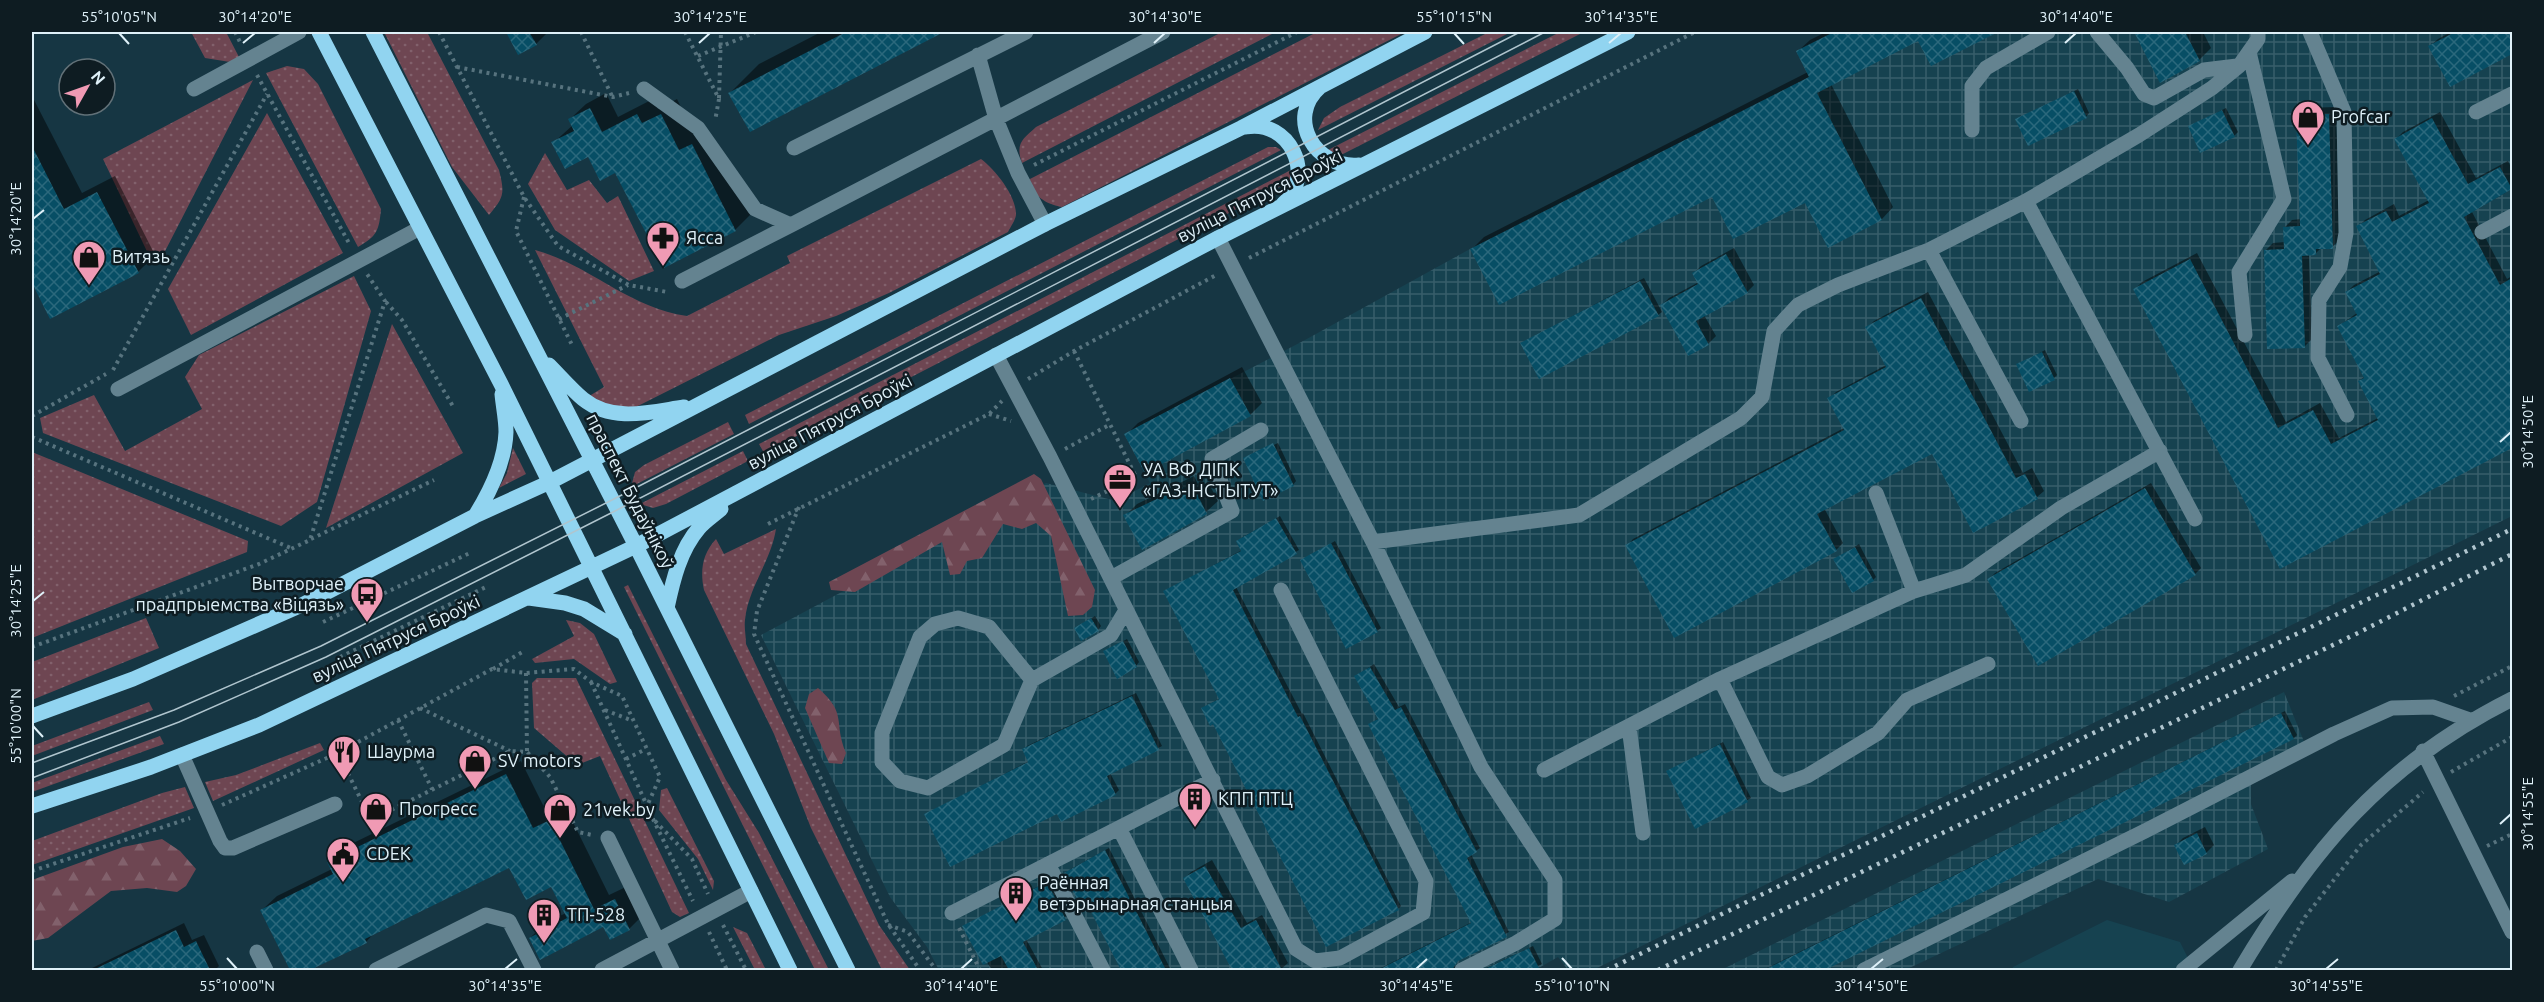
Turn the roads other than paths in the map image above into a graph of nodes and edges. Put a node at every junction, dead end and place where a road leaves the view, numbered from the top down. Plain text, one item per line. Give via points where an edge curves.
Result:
1 (299, 32) edge
2 (319, 32) edge
3 (373, 32) edge
4 (1026, 32) edge
5 (1163, 32) edge
6 (1425, 32) edge
7 (1628, 32) edge
8 (2048, 32) edge
9 (2097, 32) edge
10 (2258, 32) edge
11 (2310, 32) edge
12 (2249, 52) junction
13 (978, 56) junction
14 (2239, 66) junction
15 (1325, 83) junction
16 (194, 89) dead end
17 (644, 89) road end
18 (2512, 94) edge
19 (2476, 112) dead end
20 (996, 119) junction
21 (1241, 128) junction
22 (1972, 130) dead end
23 (794, 148) dead end
24 (1367, 163) junction
25 (2026, 201) junction
26 (1278, 208) junction
27 (2512, 216) edge
28 (1045, 224) junction
29 (791, 225) junction
30 (420, 228) junction
31 (2482, 231) dead end
32 (1218, 238) junction
33 (1929, 250) junction
34 (682, 281) dead end
35 (2245, 335) dead end
36 (539, 355) junction
37 (996, 355) junction
38 (501, 384) junction
39 (118, 389) dead end
40 (699, 404) junction
41 (2347, 415) dead end
42 (2021, 422) dead end
43 (1261, 430) dead end
44 (2160, 451) junction
45 (592, 460) junction
46 (550, 482) junction
47 (747, 489) junction
48 (1876, 492) dead end
49 (475, 516) junction
50 (2195, 519) dead end
51 (1372, 542) junction
52 (636, 546) junction
53 (592, 566) junction
54 (1111, 578) junction
55 (1281, 590) dead end
56 (1914, 591) junction
57 (528, 598) junction
58 (667, 608) junction
59 (1126, 610) junction
60 (626, 634) junction
61 (1988, 664) dead end
62 (1720, 679) junction
63 (1032, 680) junction
64 (2512, 699) edge
65 (32, 716) edge
66 (2470, 720) junction
67 (1629, 727) junction
68 (2423, 751) junction
69 (182, 755) junction
70 (1544, 770) dead end
71 (1213, 780) junction
72 (334, 804) dead end
73 (32, 806) edge
74 (1119, 828) junction
75 (1643, 833) dead end
76 (608, 838) road end
77 (1048, 864) junction
78 (2303, 872) junction
79 (751, 891) junction
80 (952, 914) road end
81 (2512, 932) edge
82 (658, 942) junction
83 (257, 952) dead end
84 (266, 970) edge
85 (376, 970) edge
86 (534, 970) edge
87 (602, 970) edge
88 (672, 970) edge
89 (789, 970) edge
90 (848, 970) edge
91 (1103, 970) edge
92 (1191, 970) edge
93 (1462, 970) edge
94 (1864, 970) edge
95 (2183, 970) edge
96 (2240, 970) edge

1 - 16 street
2 - 30 main road
3 - 36 main road, праспект Будаўнікоў
4 - 13 street
5 - 20 street
6 - 15 main road
7 - 24 main road, вуліца Пятруся Броўкі
8 - 22 street via 1986,68 1972,86
9 - 14 street via 2144,94 2154,98 2204,70
10 - 12 street
11 - 41 street via 2344,112 2346,234 2340,267 2319,300 2318,358
12 - 14 street
12 - 35 street via 2284,200 2240,272
13 - 20 street
13 - 23 street
14 - 25 street via 2139,135
15 - 21 main road
15 - 24 main road via 1316,91 1306,112 1312,145 1337,164
17 - 29 street via 698,128 755,209
18 - 19 street
20 - 28 street
20 - 29 street
21 - 26 main road via 1273,130 1296,154 1298,178 1287,200
21 - 28 main road
24 - 26 main road, вуліца Пятруся Броўкі
25 - 33 street
25 - 44 street
26 - 32 main road, вуліца Пятруся Броўкі
27 - 31 street
28 - 40 main road
29 - 34 street
30 - 38 main road
30 - 39 street
32 - 37 main road, вуліца Пятруся Броўкі
32 - 51 street
33 - 42 street
33 - 51 street via 1798,305 1774,331 1762,397 1741,418 1579,515
36 - 40 main road via 585,400 610,413 646,413
36 - 45 main road, праспект Будаўнікоў
37 - 47 main road, вуліца Пятруся Броўкі
37 - 54 street
38 - 46 main road
38 - 49 main road via 506,433 489,493
40 - 45 main road
43 - 54 street via 1212,459 1232,511
44 - 50 street
44 - 56 street via 2061,508 1966,575
45 - 46 main road
45 - 52 main road, праспект Будаўнікоў
46 - 49 main road
46 - 53 main road
47 - 52 main road, вуліца Пятруся Броўкі
47 - 58 main road via 699,527 680,562
48 - 56 street
49 - 65 main road via 302,605 133,679
51 - 93 street via 1481,767 1555,880 1555,919 1516,944
52 - 53 main road, вуліца Пятруся Броўкі
52 - 58 main road, праспект Будаўнікоў
53 - 57 main road, вуліца Пятруся Броўкі
53 - 60 main road
54 - 59 street
55 - 71 street via 1426,881 1423,913 1340,958 1315,961 1296,949
56 - 62 street
57 - 60 main road via 584,609
57 - 69 main road, вуліца Пятруся Броўкі via 270,720
58 - 90 main road, праспект Будаўнікоў
59 - 63 street via 1111,635
59 - 71 street
60 - 79 main road
61 - 62 street via 1907,700 1878,733 1807,776 1782,785 1768,777
62 - 67 street
63 - 63 street via 989,627 958,618 935,624 920,637 882,733 882,762 900,781 928,788 1004,745
64 - 66 street
66 - 68 street
66 - 94 street via 2433,707 2392,708
67 - 70 street
67 - 75 street
68 - 78 street via 2358,807
68 - 81 street
69 - 72 street via 225,848
69 - 73 main road, вуліца Пятруся Броўкі
71 - 74 street
74 - 77 street
74 - 92 street
76 - 82 street
77 - 80 street
77 - 91 street
78 - 95 street
78 - 96 street
79 - 82 street
79 - 89 main road
82 - 87 street
82 - 88 street
83 - 84 street
85 - 86 street via 486,915 509,921

